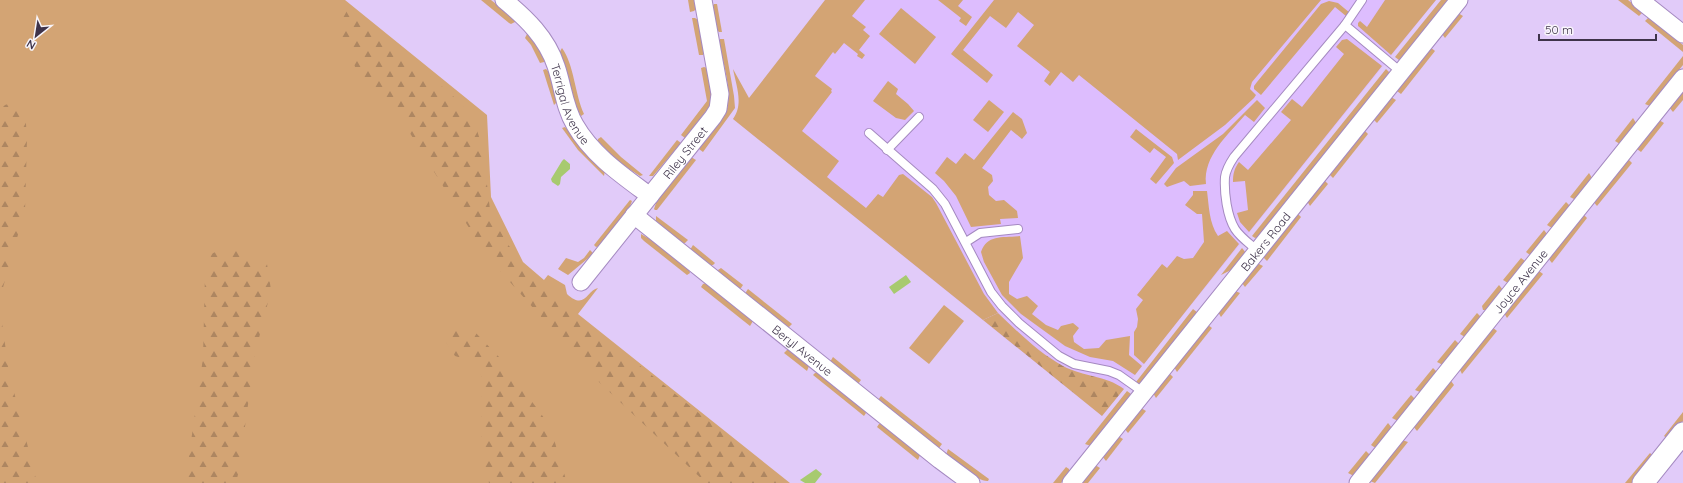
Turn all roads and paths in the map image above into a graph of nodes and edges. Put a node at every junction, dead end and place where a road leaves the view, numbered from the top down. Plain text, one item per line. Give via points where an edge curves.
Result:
1 (504, 0) edge
2 (703, 0) edge
3 (1362, 0) edge
4 (1459, 0) edge
5 (1640, 0) edge
6 (1344, 25) junction
7 (1683, 34) edge
8 (1401, 72) junction
9 (1683, 78) edge
10 (918, 117) dead end
11 (869, 133) dead end
12 (887, 150) junction
13 (650, 196) junction
14 (634, 215) junction
15 (1018, 229) dead end
16 (966, 242) junction
17 (1258, 251) junction
18 (581, 282) dead end
19 (1143, 392) junction
20 (1683, 433) edge
21 (972, 483) edge
22 (1071, 483) edge
23 (1358, 483) edge
24 (1643, 483) edge

1 - 13 street, Terrigal Avenue via 531,24 548,48 556,66 568,110 582,136 599,155
2 - 13 street, Riley Street via 720,102 713,117
3 - 6 lane
4 - 8 street, Bakers Road
5 - 7 street
6 - 8 lane
6 - 17 lane via 1234,157 1227,170 1227,200 1232,222 1239,234
8 - 17 street, Bakers Road
9 - 23 street, Joyce Avenue
10 - 12 lane
11 - 12 lane
12 - 16 lane via 933,189 945,204
13 - 14 street, Riley Street
14 - 18 street, Riley Street
14 - 21 street, Beryl Avenue
15 - 16 lane via 980,233
16 - 19 lane via 991,292 1015,319 1043,344 1074,364 1119,375
17 - 19 street, Bakers Road
19 - 22 street, Bakers Road
20 - 24 street

